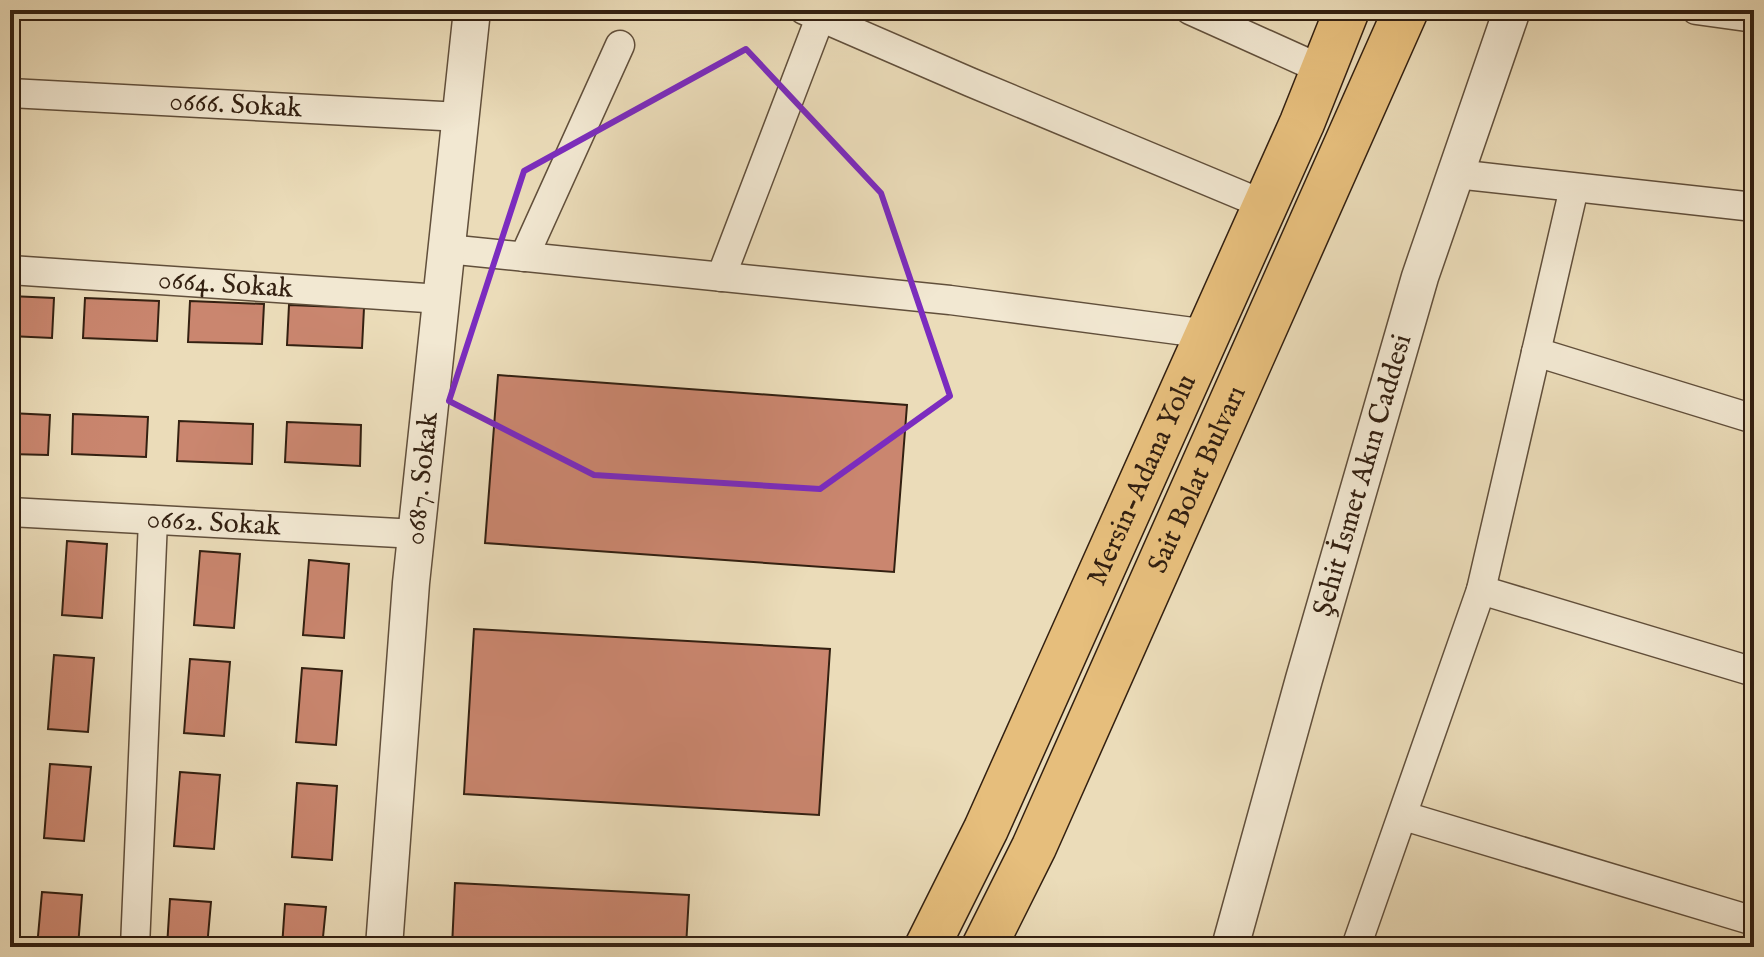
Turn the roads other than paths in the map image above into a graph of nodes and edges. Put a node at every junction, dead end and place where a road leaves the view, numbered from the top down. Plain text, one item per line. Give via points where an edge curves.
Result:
1 (472, 10) edge
2 (1190, 10) edge
3 (1347, 10) edge
4 (1406, 10) edge
5 (1512, 10) edge
6 (1696, 10) edge
7 (816, 12) edge
8 (1754, 18) edge
9 (620, 45) dead end
10 (1323, 70) junction
11 (10, 93) edge
12 (461, 117) junction
13 (1456, 174) junction
14 (1574, 188) junction
15 (1265, 205) junction
16 (1754, 207) edge
17 (447, 249) junction
18 (524, 257) junction
19 (10, 270) edge
20 (721, 277) junction
21 (441, 299) junction
22 (1208, 334) junction
23 (1536, 352) junction
24 (1754, 419) edge
25 (10, 512) edge
26 (153, 520) junction
27 (417, 534) junction
28 (1481, 590) junction
29 (1754, 672) edge
30 (1404, 816) junction
31 (1754, 921) edge
32 (135, 947) edge
33 (384, 947) edge
34 (927, 947) edge
35 (984, 947) edge
36 (1230, 947) edge
37 (1356, 947) edge

1 - 12 street, 0687. Sokak
2 - 10 street
3 - 10 highway, Mersin-Adana Yolu
4 - 35 highway, Sait Bolat Bulvarı via 1034,847
5 - 13 street, Şehit İsmet Akın Caddesi
6 - 8 street
7 - 15 street
7 - 20 street
9 - 18 street
10 - 15 highway, Mersin-Adana Yolu
11 - 12 street, 0666. Sokak
12 - 17 street, 0687. Sokak
13 - 14 street
13 - 36 street, Şehit İsmet Akın Caddesi via 1416,292
14 - 16 street
14 - 23 street
15 - 22 highway, Mersin-Adana Yolu
17 - 18 street
17 - 21 street, 0687. Sokak
18 - 20 street
19 - 21 street, 0664. Sokak
20 - 22 street
21 - 27 street, 0687. Sokak
22 - 34 highway, Mersin-Adana Yolu via 986,829
23 - 24 street
23 - 28 street
25 - 26 street, 0662. Sokak
26 - 27 street, 0662. Sokak
26 - 32 street
27 - 33 street, 0687. Sokak
28 - 29 street
28 - 30 street
30 - 31 street
30 - 37 street

